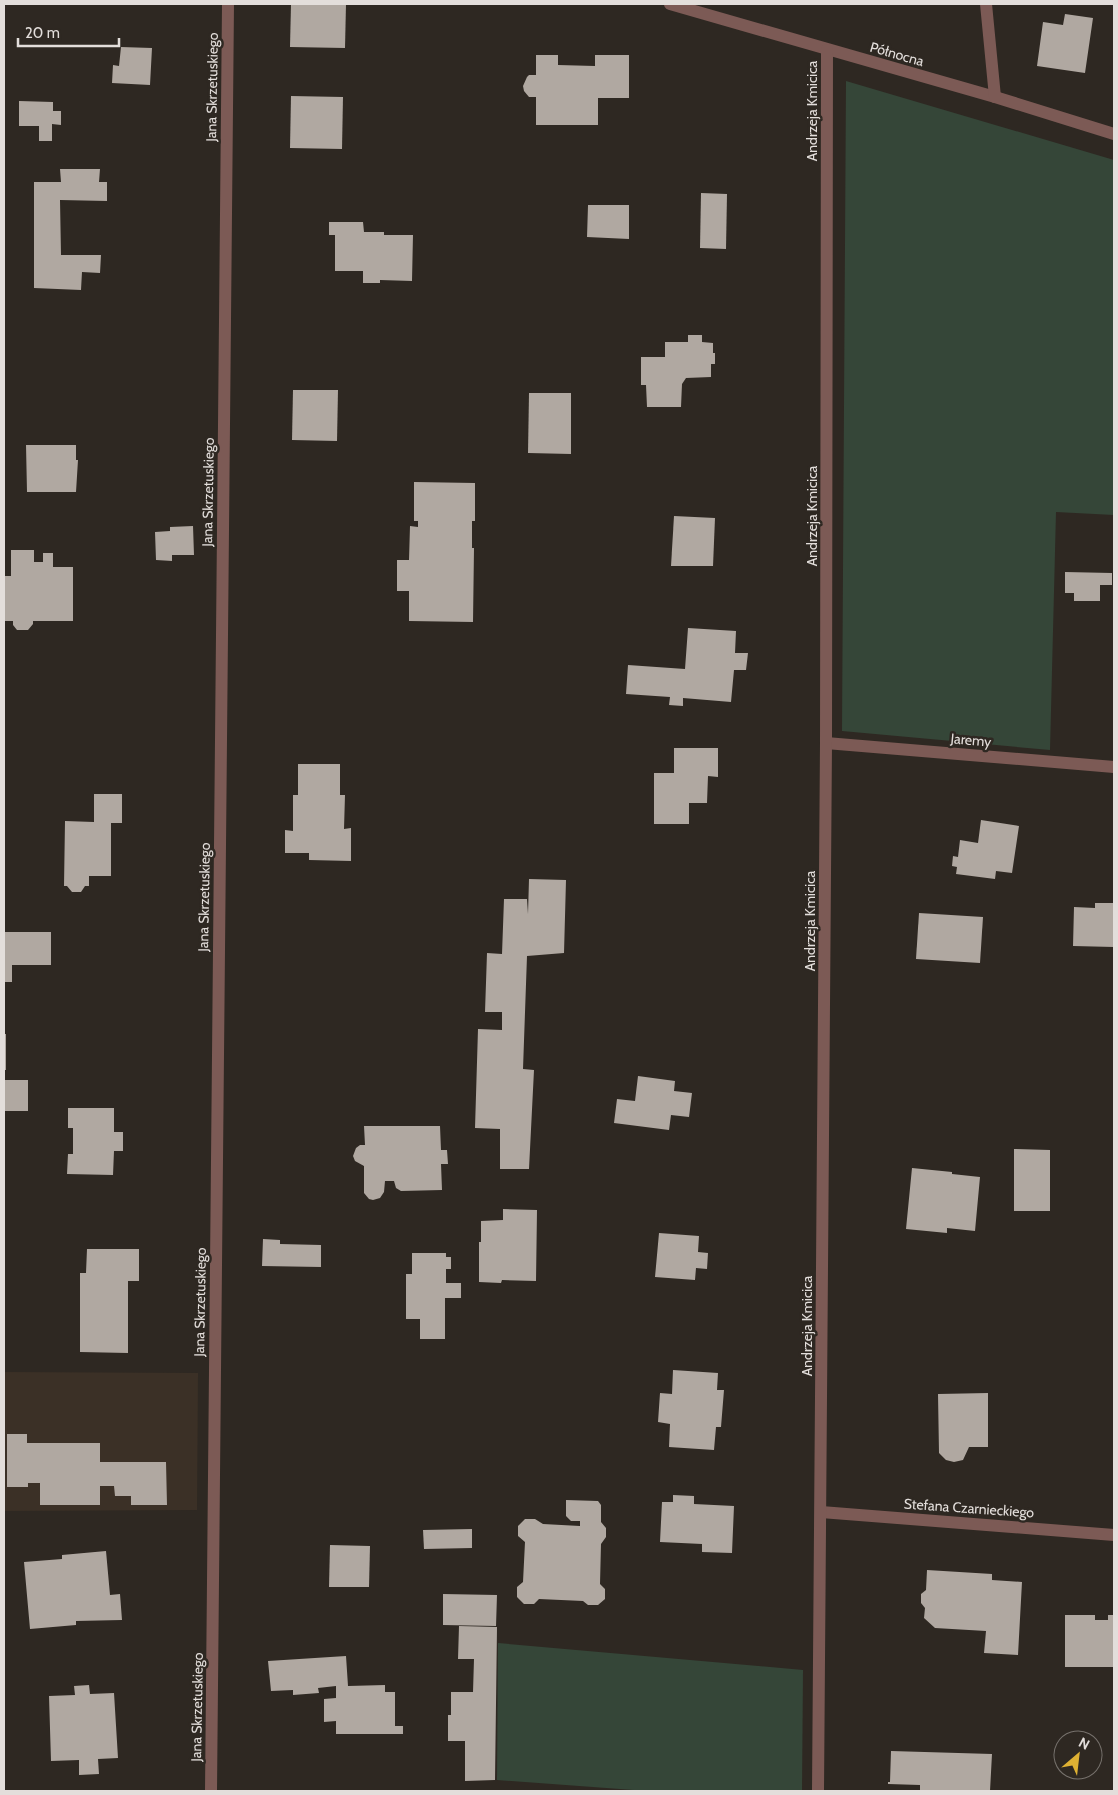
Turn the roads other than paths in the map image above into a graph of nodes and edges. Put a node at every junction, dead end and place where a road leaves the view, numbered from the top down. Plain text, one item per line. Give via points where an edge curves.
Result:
1 (228, 4) edge
2 (670, 4) edge
3 (986, 4) edge
4 (827, 50) junction
5 (995, 97) junction
6 (1114, 134) edge
7 (826, 743) junction
8 (1114, 767) edge
9 (820, 1512) junction
10 (1114, 1535) edge
11 (211, 1791) edge
12 (818, 1791) edge

1 - 11 street, Jana Skrzetuskiego
2 - 4 street, Północna
3 - 5 street
4 - 5 street, Północna
4 - 7 street, Andrzeja Kmicica
5 - 6 street, Północna
7 - 8 street, Jaremy
7 - 9 street, Andrzeja Kmicica
9 - 10 street, Stefana Czarnieckiego
9 - 12 street, Andrzeja Kmicica

